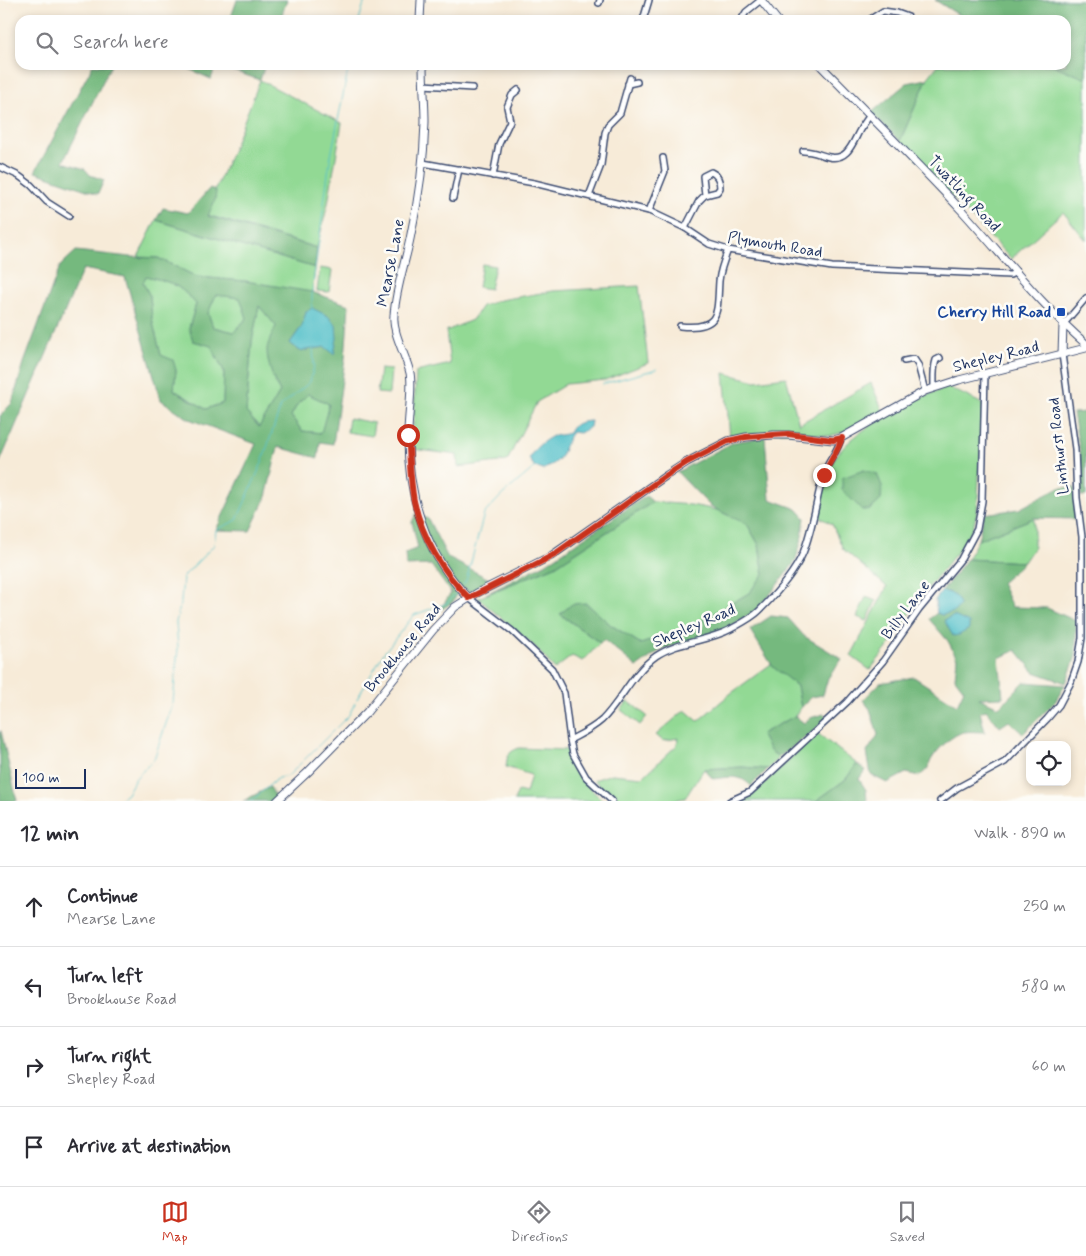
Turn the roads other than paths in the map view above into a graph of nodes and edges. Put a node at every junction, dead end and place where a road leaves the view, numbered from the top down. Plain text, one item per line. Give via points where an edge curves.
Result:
1 (423, 0) edge
2 (649, 0) edge
3 (761, 0) edge
4 (421, 15) edge
5 (644, 15) edge
6 (744, 15) edge
7 (773, 15) edge
8 (877, 15) edge
9 (906, 15) edge
10 (423, 70) edge
11 (828, 70) edge
12 (630, 78) dead end
13 (637, 82) dead end
14 (628, 84) junction
15 (423, 85) junction
16 (472, 88) dead end
17 (518, 90) dead end
18 (870, 115) junction
19 (803, 151) dead end
20 (663, 158) dead end
21 (423, 163) junction
22 (0, 167) edge
23 (459, 169) junction
24 (493, 176) junction
25 (705, 195) junction
26 (589, 196) junction
27 (453, 198) dead end
28 (649, 211) junction
29 (70, 216) dead end
30 (685, 228) junction
31 (728, 250) junction
32 (1017, 272) junction
33 (1086, 298) edge
34 (1063, 325) junction
35 (680, 326) dead end
36 (1086, 346) edge
37 (1062, 354) junction
38 (940, 358) dead end
39 (904, 361) dead end
40 (985, 373) junction
41 (934, 388) junction
42 (925, 391) junction
43 (842, 438) junction
44 (460, 589) junction
45 (469, 598) junction
46 (455, 606) junction
47 (570, 740) junction
48 (277, 801) edge
49 (612, 801) edge
50 (730, 801) edge
51 (940, 801) edge

1 - 4 street
2 - 5 street
3 - 6 street
3 - 7 street
8 - 9 street via 883,11
10 - 15 street, Mearse Lane
11 - 18 street, Twatling Road
12 - 14 street
13 - 14 street
14 - 26 street via 620,113 605,133 601,165
15 - 16 street
15 - 21 street, Mearse Lane
17 - 24 street via 507,107 510,121 499,144
18 - 19 street via 847,153 830,157
18 - 32 street, Twatling Road
20 - 28 street via 665,172
21 - 23 street, Plymouth Road
21 - 44 street, Mearse Lane via 411,235 397,287 394,318 410,374 408,435 414,502 438,559
22 - 29 street via 19,176 46,202
23 - 24 street, Plymouth Road
23 - 27 street
24 - 26 street, Plymouth Road
25 - 25 street via 702,178 711,172 720,182 720,188
25 - 30 street
26 - 28 street, Plymouth Road
28 - 30 street, Plymouth Road
30 - 31 street, Plymouth Road via 709,244
31 - 32 street, Plymouth Road via 832,266 1010,275
31 - 35 street via 719,279 715,317 697,328
32 - 34 street, Twatling Road
33 - 34 street
34 - 36 street, Twatling Road
34 - 37 street
36 - 37 street, Shepley Road
37 - 40 street, Shepley Road
37 - 51 street, Linthurst Road via 1075,449 1082,537 1082,638 1078,662 1059,705 1005,762
38 - 41 street via 935,363
39 - 42 street via 914,359
40 - 41 street, Shepley Road
40 - 50 street, Billy Lane via 982,501 977,529 961,559 847,702 750,792
41 - 42 street, Shepley Road
42 - 43 street, Shepley Road
43 - 45 street, Brookhouse Road via 773,435 728,441 667,475 552,556
43 - 47 street, Shepley Road via 824,475 802,554 758,612 729,630 657,655 641,668 602,720
44 - 45 street, Mearse Lane
44 - 46 street
45 - 46 street, Brookhouse Road
45 - 47 street via 506,626 552,669 564,693
46 - 48 street, Brookhouse Road via 367,712
47 - 49 street via 580,769

